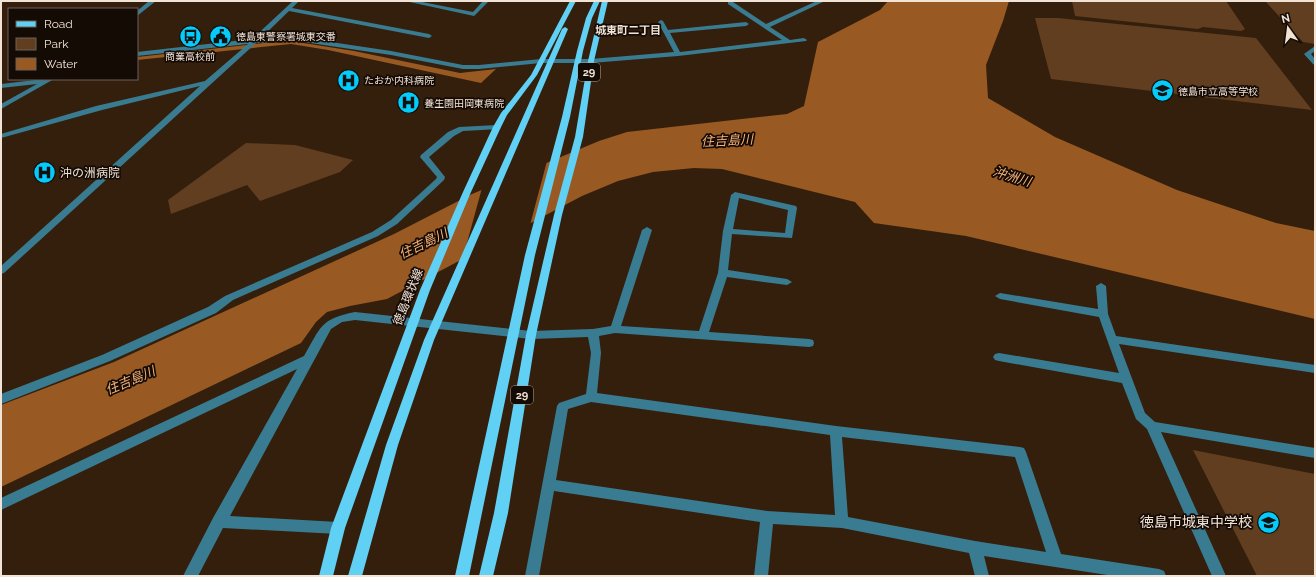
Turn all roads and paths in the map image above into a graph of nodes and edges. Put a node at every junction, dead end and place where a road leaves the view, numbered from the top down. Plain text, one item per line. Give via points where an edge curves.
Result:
1 (153, 1) edge
2 (296, 1) edge
3 (408, 1) edge
4 (486, 1) edge
5 (573, 1) edge
6 (580, 1) edge
7 (597, 1) edge
8 (605, 1) edge
9 (742, 1) edge
10 (822, 1) edge
11 (732, 3) edge
12 (288, 9) junction
13 (138, 13) edge
14 (661, 22) dead end
15 (746, 24) dead end
16 (766, 26) junction
17 (666, 32) junction
18 (429, 36) dead end
19 (804, 40) dead end
20 (789, 42) junction
21 (250, 45) junction
22 (1315, 48) edge
23 (138, 54) edge
24 (678, 54) junction
25 (542, 61) junction
26 (590, 61) junction
27 (1315, 63) edge
28 (49, 80) edge
29 (206, 83) junction
30 (1, 86) edge
31 (1, 107) edge
32 (498, 127) junction
33 (1, 136) edge
34 (648, 230) dead end
35 (728, 232) junction
36 (1, 271) edge
37 (723, 273) junction
38 (787, 282) dead end
39 (1101, 286) dead end
40 (1000, 296) dead end
41 (1103, 314) junction
42 (412, 321) junction
43 (615, 329) junction
44 (593, 333) junction
45 (531, 335) junction
46 (703, 335) junction
47 (1112, 339) junction
48 (808, 343) dead end
49 (999, 357) dead end
50 (308, 359) junction
51 (1315, 369) edge
52 (1126, 379) junction
53 (591, 397) junction
54 (1, 399) edge
55 (1152, 426) junction
56 (836, 431) junction
57 (1315, 453) edge
58 (550, 485) junction
59 (1, 504) edge
60 (767, 517) junction
61 (218, 522) junction
62 (842, 522) junction
63 (338, 528) junction
64 (975, 548) junction
65 (1056, 561) junction
66 (190, 576) edge
67 (326, 576) edge
68 (356, 576) edge
69 (462, 576) edge
70 (486, 576) edge
71 (532, 576) edge
72 (761, 576) edge
73 (982, 576) edge
74 (1159, 576) edge
75 (1219, 576) edge

1 - 13 street
2 - 12 street
3 - 4 street via 474,14
5 - 25 main road, 徳島環状線
6 - 68 main road via 532,102 416,375 392,445
7 - 69 main road via 589,18 530,255
8 - 26 main road, 29
9 - 11 street
10 - 16 street
11 - 16 street
12 - 18 street
12 - 21 street
14 - 17 street
15 - 17 street
16 - 20 street
17 - 24 street
19 - 20 street
20 - 24 street
21 - 23 street
21 - 25 street via 297,39 463,67
21 - 29 street
22 - 27 street via 1307,54
24 - 26 street
25 - 26 street
25 - 32 main road, 徳島環状線
26 - 45 main road, 29 via 577,144 558,214
28 - 30 street
28 - 31 street
29 - 33 street via 99,108
29 - 36 street
32 - 42 main road, 徳島環状線
32 - 54 street via 462,129 451,134 424,157 441,177 440,180 394,222 375,234 229,298 212,310 106,358
34 - 43 street
35 - 35 street via 735,195 793,208 789,236
35 - 37 street
37 - 38 street
37 - 46 street
39 - 41 street
40 - 41 street
41 - 47 street
42 - 45 street
42 - 50 street via 355,316 339,319 327,326
42 - 63 main road, 徳島環状線
43 - 44 street
43 - 46 street
44 - 45 street
44 - 53 street via 596,353
45 - 70 main road, 29 via 501,513
46 - 48 street
47 - 51 street
47 - 52 street
49 - 52 street
50 - 59 street
50 - 61 street
52 - 55 street via 1140,416
53 - 56 street
53 - 58 street via 563,406
55 - 57 street
55 - 75 street
56 - 62 street
56 - 65 street via 1020,452
58 - 60 street
58 - 71 street
60 - 62 street
60 - 72 street
61 - 63 street
61 - 66 street
62 - 64 street
63 - 67 main road, 徳島環状線
64 - 65 street
64 - 73 street
65 - 74 street

